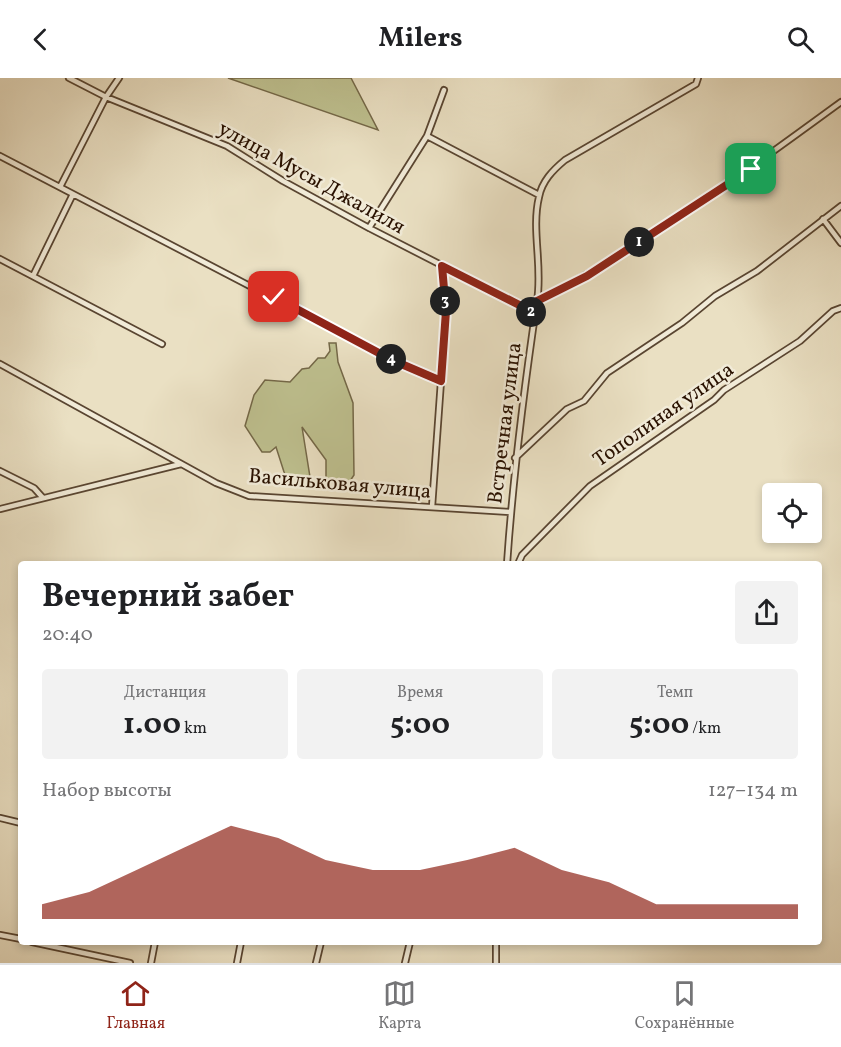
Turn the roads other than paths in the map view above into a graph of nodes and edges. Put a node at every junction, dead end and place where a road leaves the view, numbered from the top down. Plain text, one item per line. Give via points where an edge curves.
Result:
1 (69, 78) edge
2 (119, 78) edge
3 (698, 78) edge
4 (444, 90) dead end
5 (106, 97) junction
6 (841, 102) edge
7 (427, 136) junction
8 (0, 156) edge
9 (60, 187) junction
10 (73, 194) junction
11 (539, 195) junction
12 (841, 206) edge
13 (823, 219) junction
14 (369, 228) junction
15 (841, 243) edge
16 (0, 259) edge
17 (442, 266) junction
18 (33, 276) junction
19 (537, 301) junction
20 (841, 308) edge
21 (535, 313) junction
22 (162, 344) dead end
23 (0, 364) edge
24 (441, 381) junction
25 (515, 458) junction
26 (181, 464) junction
27 (0, 471) edge
28 (43, 498) junction
29 (432, 507) junction
30 (0, 509) edge
31 (510, 512) junction
32 (507, 561) edge
33 (519, 561) edge
34 (0, 818) edge
35 (18, 821) edge
36 (0, 934) edge
37 (18, 938) edge
38 (44, 945) edge
39 (64, 945) edge
40 (154, 945) edge
41 (240, 945) edge
42 (320, 945) edge
43 (409, 945) edge
44 (496, 945) edge
45 (63, 950) junction
46 (130, 963) edge
47 (151, 963) edge
48 (237, 963) edge
49 (316, 963) edge
50 (405, 963) edge
51 (496, 963) edge

1 - 5 street, улица Мусы Джалиля
2 - 5 street
3 - 11 street, Встречная улица via 696,84 565,160 551,173
4 - 7 street
5 - 9 street
5 - 14 street, улица Мусы Джалиля via 227,146
6 - 19 street via 711,195 587,276
7 - 11 street
7 - 14 street
8 - 9 street
9 - 10 street
10 - 18 street
10 - 24 street via 392,360
11 - 19 street, Встречная улица
12 - 13 street
13 - 15 street
13 - 25 street via 758,271 715,296 607,373 584,401 567,409
14 - 17 street, улица Мусы Джалиля
16 - 18 street
17 - 21 street, улица Мусы Джалиля
17 - 24 street via 446,311
18 - 22 street
19 - 21 street, Встречная улица
20 - 33 street, Тополиная улица via 800,341 590,486
21 - 25 street, Встречная улица
23 - 26 street, Васильковая улица
24 - 29 street
25 - 31 street, Встречная улица
26 - 28 street
26 - 29 street, Васильковая улица via 249,496
27 - 28 street via 34,488
28 - 30 street
29 - 31 street, Васильковая улица
31 - 32 street, Встречная улица
34 - 35 street
36 - 37 street
38 - 45 street
39 - 45 street
40 - 47 street
41 - 48 street
42 - 49 street
43 - 50 street
44 - 51 street
45 - 46 street

